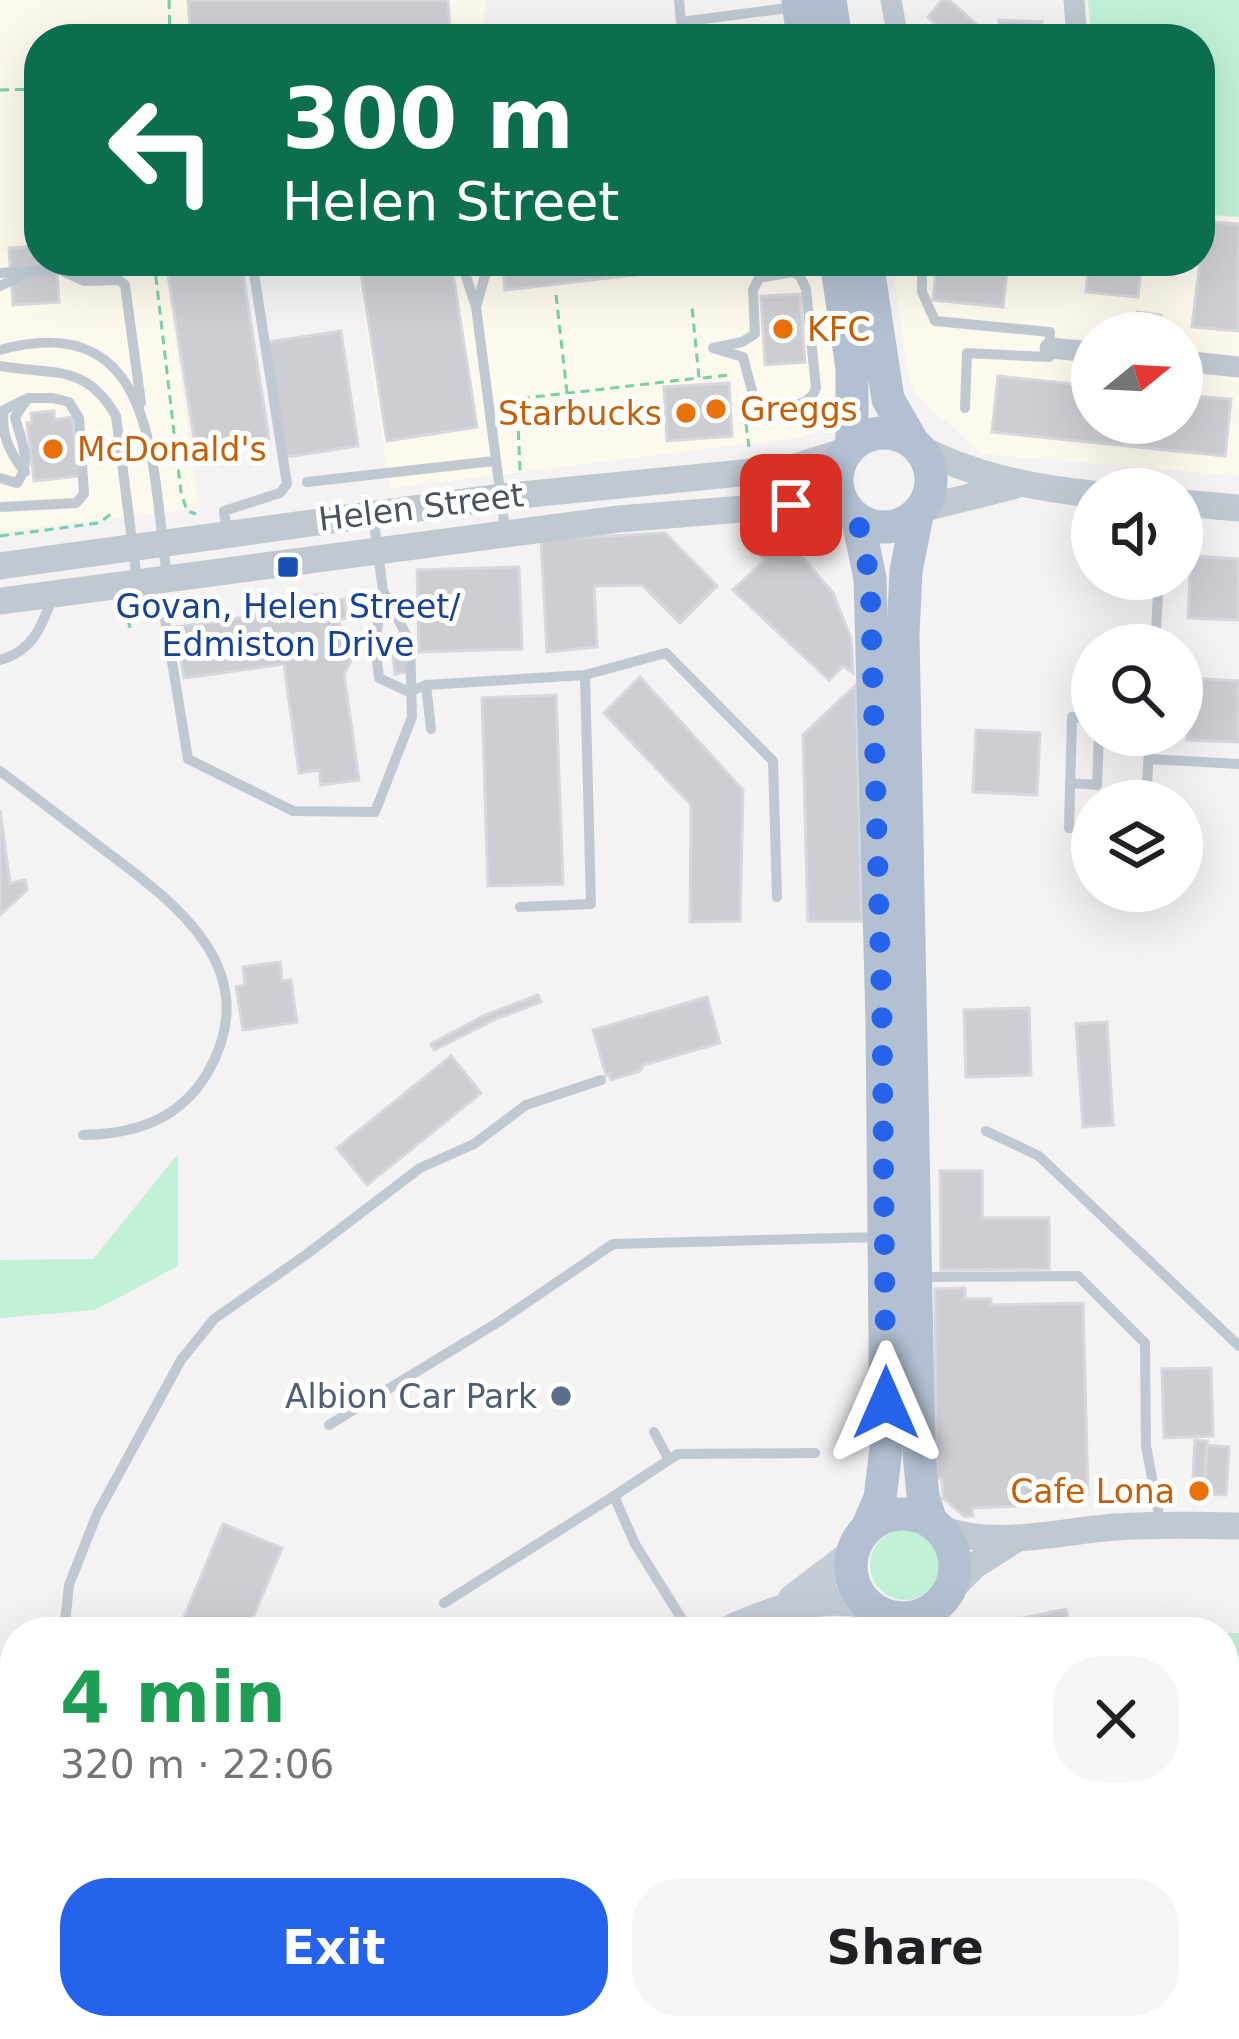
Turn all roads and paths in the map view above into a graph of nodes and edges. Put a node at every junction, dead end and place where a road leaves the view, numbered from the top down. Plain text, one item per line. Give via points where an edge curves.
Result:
1 (679, 0) edge
2 (807, 11) edge
3 (73, 276) edge
4 (156, 276) edge
5 (254, 276) edge
6 (466, 276) edge
7 (485, 276) edge
8 (770, 276) edge
9 (800, 276) edge
10 (838, 276) edge
11 (869, 276) edge
12 (922, 276) edge
13 (556, 295) dead end
14 (476, 307) junction
15 (692, 307) dead end
16 (713, 348) joint
17 (1049, 348) junction
18 (0, 350) edge
19 (1071, 350) edge
20 (1203, 363) edge
21 (0, 366) edge
22 (1239, 367) edge
23 (118, 373) junction
24 (739, 374) dead end
25 (699, 378) junction
26 (97, 388) junction
27 (565, 394) junction
28 (742, 394) dead end
29 (141, 406) junction
30 (965, 408) dead end
31 (570, 419) dead end
32 (915, 444) junction
33 (848, 448) junction
34 (750, 455) dead end
35 (494, 461) junction
36 (379, 476) junction
37 (0, 478) edge
38 (307, 482) dead end
39 (1017, 485) junction
40 (510, 488) junction
41 (1071, 491) edge
42 (1203, 505) edge
43 (2, 508) edge
44 (1239, 508) edge
45 (919, 512) junction
46 (378, 513) junction
47 (111, 514) dead end
48 (855, 519) junction
49 (225, 522) junction
50 (505, 532) junction
51 (0, 536) edge
52 (162, 542) junction
53 (132, 546) junction
54 (377, 548) junction
55 (0, 566) edge
56 (167, 576) junction
57 (137, 580) junction
58 (383, 591) junction
59 (54, 593) junction
60 (0, 601) edge
61 (164, 613) dead end
62 (0, 660) edge
63 (585, 675) junction
64 (426, 685) junction
65 (409, 692) junction
66 (431, 728) dead end
67 (1071, 750) edge
68 (1098, 756) edge
69 (1149, 756) edge
70 (1149, 759) junction
71 (1239, 764) edge
72 (0, 771) edge
73 (1148, 780) edge
74 (1070, 783) junction
75 (1071, 828) edge
76 (776, 897) dead end
77 (520, 907) dead end
78 (895, 911) junction
79 (897, 1017) junction
80 (601, 1079) dead end
81 (986, 1131) dead end
82 (83, 1135) dead end
83 (885, 1237) junction
84 (917, 1276) junction
85 (1239, 1346) edge
86 (329, 1425) dead end
87 (654, 1432) dead end
88 (815, 1454) dead end
89 (668, 1458) junction
90 (614, 1496) junction
91 (935, 1525) junction
92 (1161, 1525) junction
93 (1239, 1526) edge
94 (1016, 1539) junction
95 (860, 1541) junction
96 (945, 1596) junction
97 (444, 1603) dead end
98 (772, 1612) junction
99 (878, 1616) edge
100 (66, 1617) edge
101 (681, 1617) edge
102 (760, 1617) edge
103 (935, 1617) edge

1 - 2 lane via 681,22
3 - 29 lane via 125,286
4 - 49 path via 182,499 187,511
5 - 49 lane via 287,484
6 - 14 lane
7 - 14 lane
8 - 16 lane via 753,290 755,334
9 - 16 lane via 816,388 809,401 759,405 743,357
10 - 33 main road via 852,368
11 - 32 main road via 888,399
12 - 17 lane via 935,321 1050,332
13 - 27 path
14 - 35 lane
15 - 25 path
17 - 19 street
17 - 30 lane via 1049,357 967,353
18 - 23 lane via 67,341 100,354
20 - 22 street
21 - 26 lane via 66,374
23 - 26 lane
23 - 29 lane
24 - 25 path
25 - 27 path
26 - 53 lane via 116,416
27 - 31 path
27 - 40 path via 517,399
28 - 34 path
29 - 52 lane
32 - 33 main road via 876,433
32 - 39 street
32 - 45 main road via 931,473
33 - 40 street, Helen Street via 791,468
33 - 48 main road via 836,479
35 - 36 lane
35 - 40 lane
36 - 38 lane
36 - 46 lane
37 - 43 lane via 16,483 25,472 15,417 28,398 69,402 79,418 84,494 76,503
39 - 41 street
39 - 45 street
40 - 46 street, Helen Street
40 - 50 lane
42 - 44 street
45 - 48 main road via 890,528
45 - 78 main road via 906,571
46 - 49 street, Helen Street
46 - 54 lane
47 - 51 path via 99,523
48 - 50 street, Helen Street via 791,505
48 - 78 main road via 870,578
49 - 52 street, Helen Street
50 - 54 street, Helen Street
52 - 53 street, Helen Street
52 - 56 lane
53 - 55 street, Helen Street
53 - 57 lane
54 - 56 street, Helen Street
54 - 58 lane
56 - 57 street, Helen Street
57 - 59 street, Helen Street
58 - 65 lane via 410,642
58 - 65 lane via 379,678
59 - 60 street, Helen Street
59 - 62 lane via 39,634
61 - 65 lane via 188,759 292,811 375,812 412,717
63 - 64 lane
63 - 76 lane via 667,653 772,761
63 - 77 lane via 591,904
64 - 65 lane
64 - 66 lane
67 - 74 lane
68 - 74 lane via 1097,784
69 - 70 lane
70 - 71 lane
70 - 73 lane
72 - 82 lane via 153,886 198,928 219,966 227,1009 219,1052 197,1090 164,1118 123,1134
74 - 75 lane
78 - 79 main road
79 - 83 main road
79 - 84 main road
80 - 100 lane via 526,1105 474,1144 419,1168 214,1319 181,1360 97,1514 69,1585
81 - 85 lane via 1039,1156
83 - 86 lane via 616,1243
83 - 95 main road via 885,1474
84 - 91 main road via 919,1454
84 - 92 lane via 1078,1276 1145,1343 1146,1446
87 - 89 lane
88 - 89 lane
89 - 90 lane
90 - 97 lane
90 - 101 lane
91 - 94 street
91 - 95 main road via 899,1514
91 - 96 main road via 955,1565
92 - 93 street
92 - 94 street
94 - 96 street
95 - 98 main road
95 - 99 main road via 851,1573
96 - 99 main road via 916,1616
96 - 103 main road
98 - 99 main road via 828,1599
98 - 102 main road

